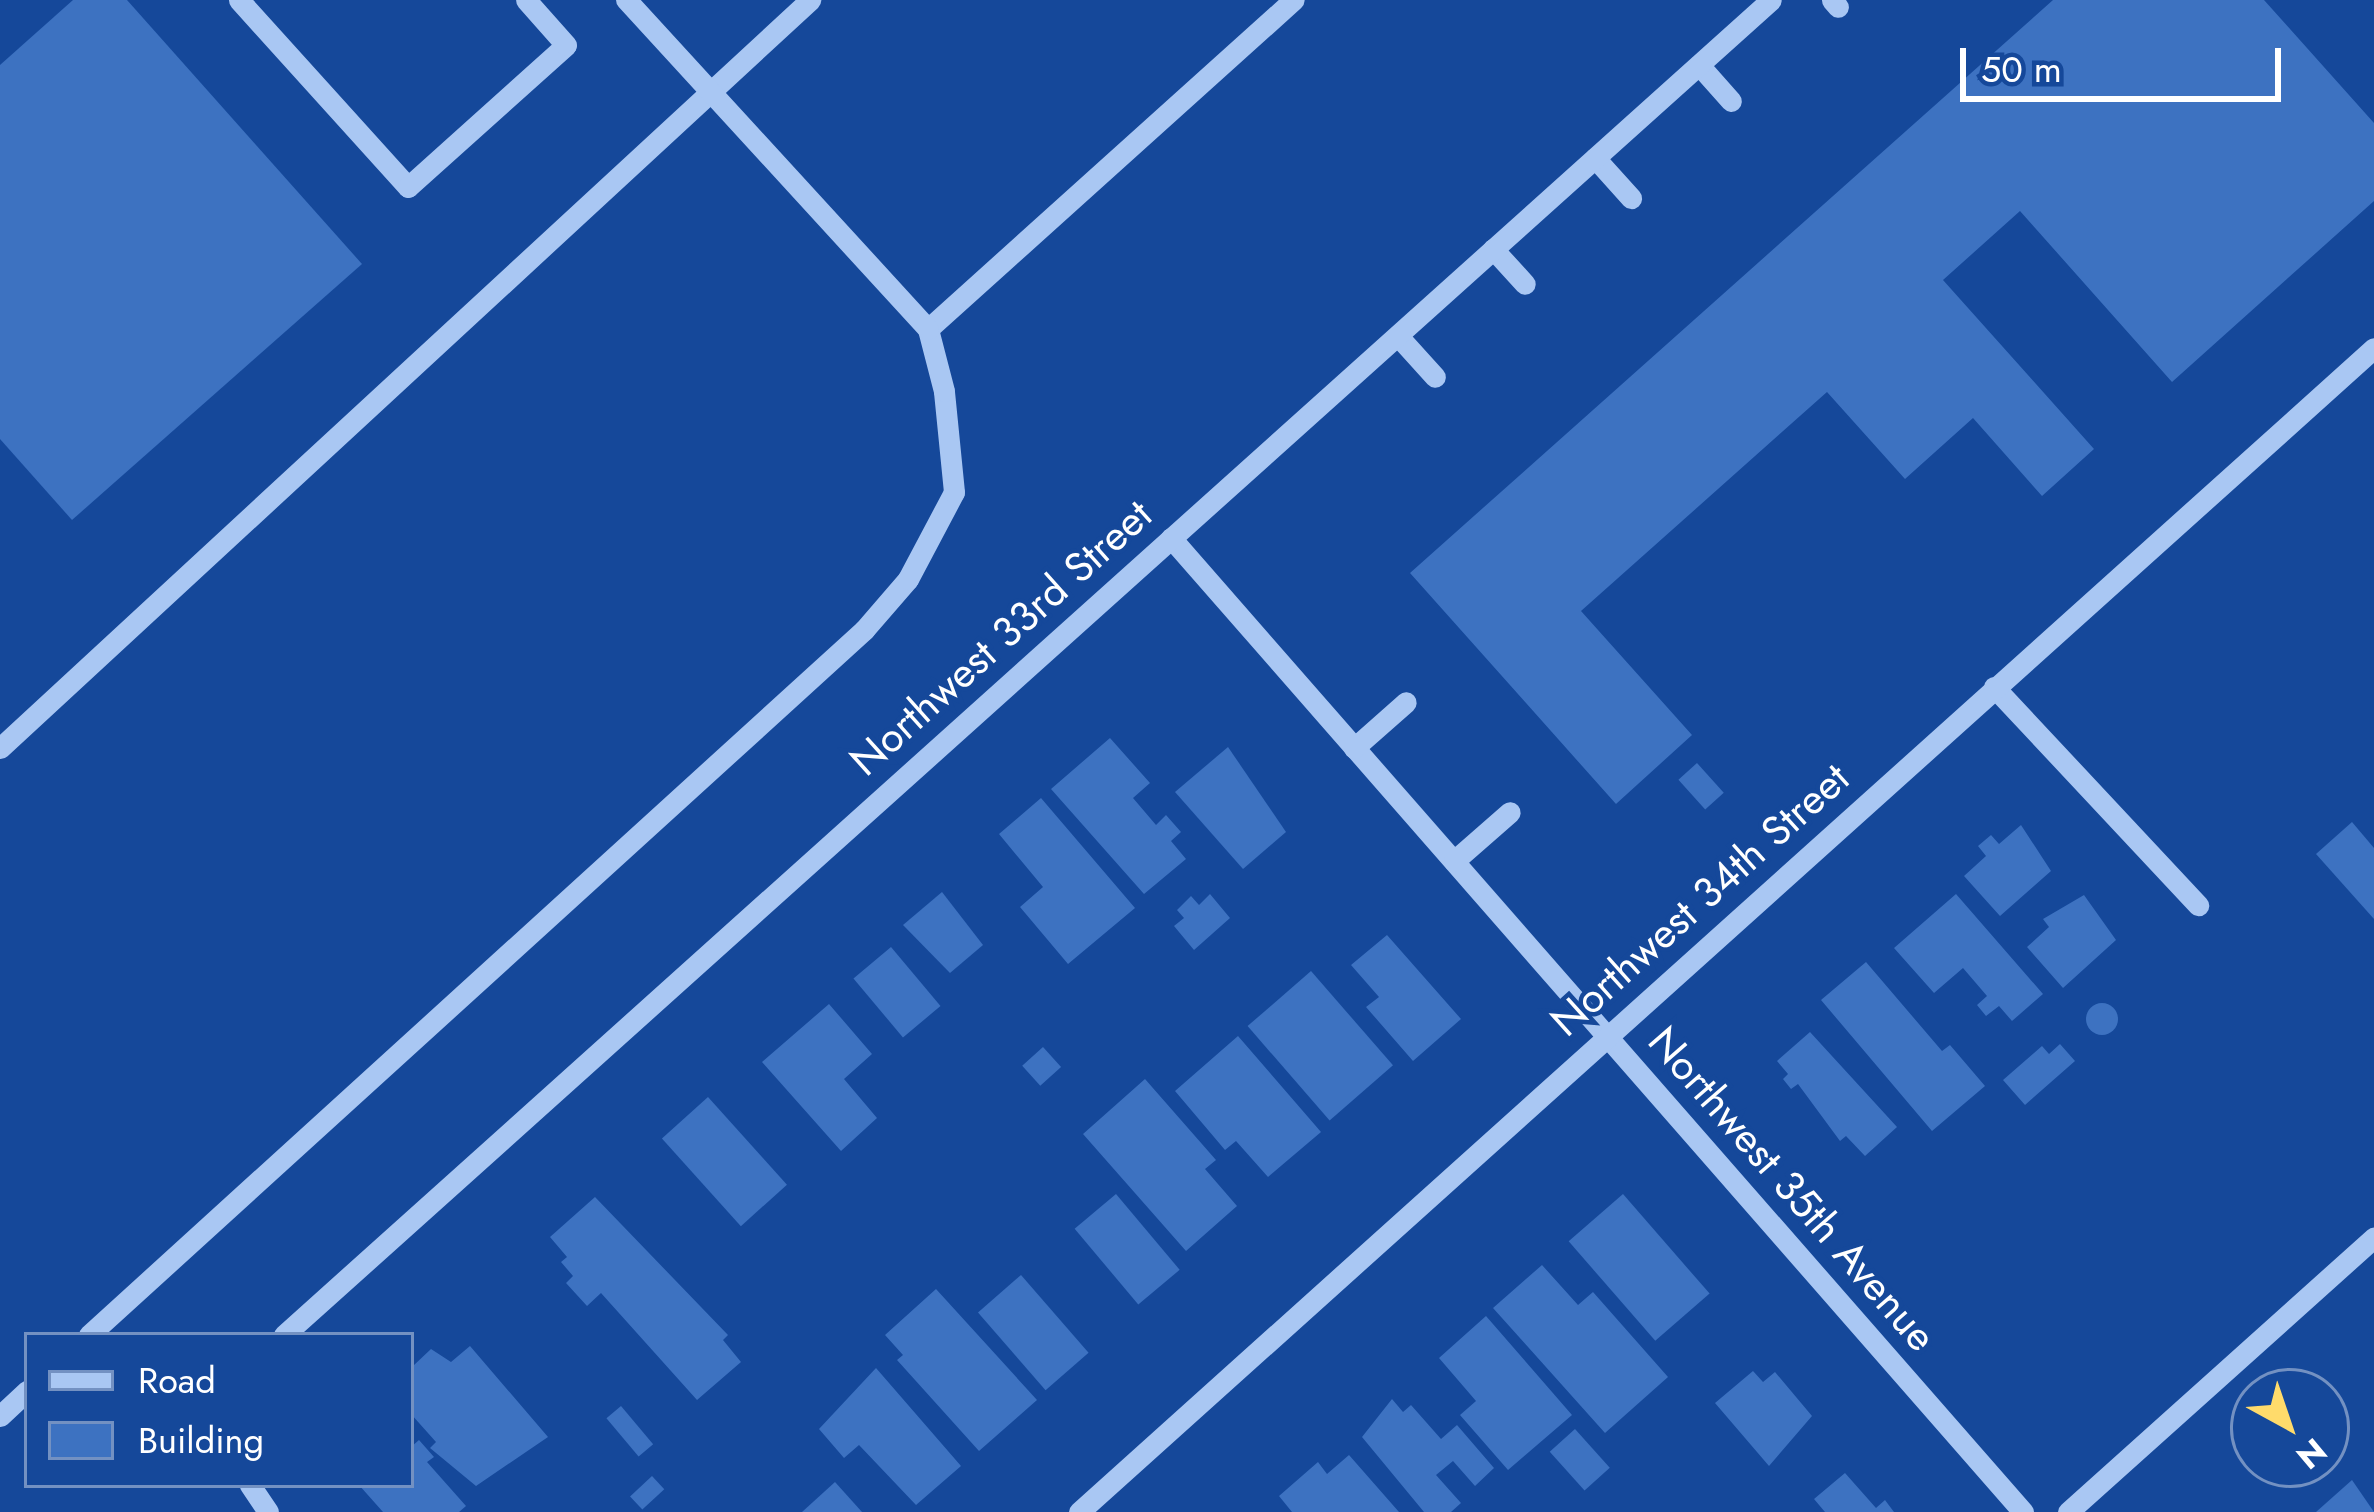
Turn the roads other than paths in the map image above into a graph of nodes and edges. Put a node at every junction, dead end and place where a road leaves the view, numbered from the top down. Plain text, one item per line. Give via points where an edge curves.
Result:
1 (239, 0) edge
2 (526, 0) edge
3 (626, 0) edge
4 (810, 0) edge
5 (1294, 0) edge
6 (1771, 0) edge
7 (1699, 65) junction
8 (710, 88) junction
9 (1731, 101) dead end
10 (1595, 158) junction
11 (1631, 198) dead end
12 (1493, 250) junction
13 (1525, 284) dead end
14 (928, 329) junction
15 (1398, 336) junction
16 (2374, 348) edge
17 (1435, 377) dead end
18 (1172, 538) junction
19 (1994, 687) junction
20 (1406, 702) dead end
21 (0, 748) edge
22 (1354, 748) junction
23 (1510, 812) dead end
24 (1454, 861) junction
25 (2198, 905) dead end
26 (1607, 1037) junction
27 (2374, 1238) edge
28 (92, 1332) edge
29 (287, 1332) edge
30 (24, 1394) edge
31 (0, 1416) edge
32 (1079, 1512) edge
33 (2023, 1512) edge
34 (2068, 1512) edge

1 - 2 street via 409,187 566,45
3 - 8 street
4 - 8 street
5 - 14 street
6 - 7 street, Northwest 33rd Street
7 - 9 street
7 - 10 street, Northwest 33rd Street
8 - 14 street
8 - 21 street
10 - 11 street
10 - 12 street, Northwest 33rd Street
12 - 13 street
12 - 15 street, Northwest 33rd Street
14 - 28 street via 954,491 908,579 864,630
15 - 17 street
15 - 18 street, Northwest 33rd Street
16 - 19 street, Northwest 34th Street
18 - 22 street, Northwest 35th Avenue
18 - 29 street, Northwest 33rd Street
19 - 25 street
19 - 26 street, Northwest 34th Street
20 - 22 street
22 - 24 street, Northwest 35th Avenue
23 - 24 street
24 - 26 street, Northwest 35th Avenue
26 - 32 street, Northwest 34th Street
26 - 33 street, Northwest 35th Avenue
27 - 34 street
30 - 31 street

